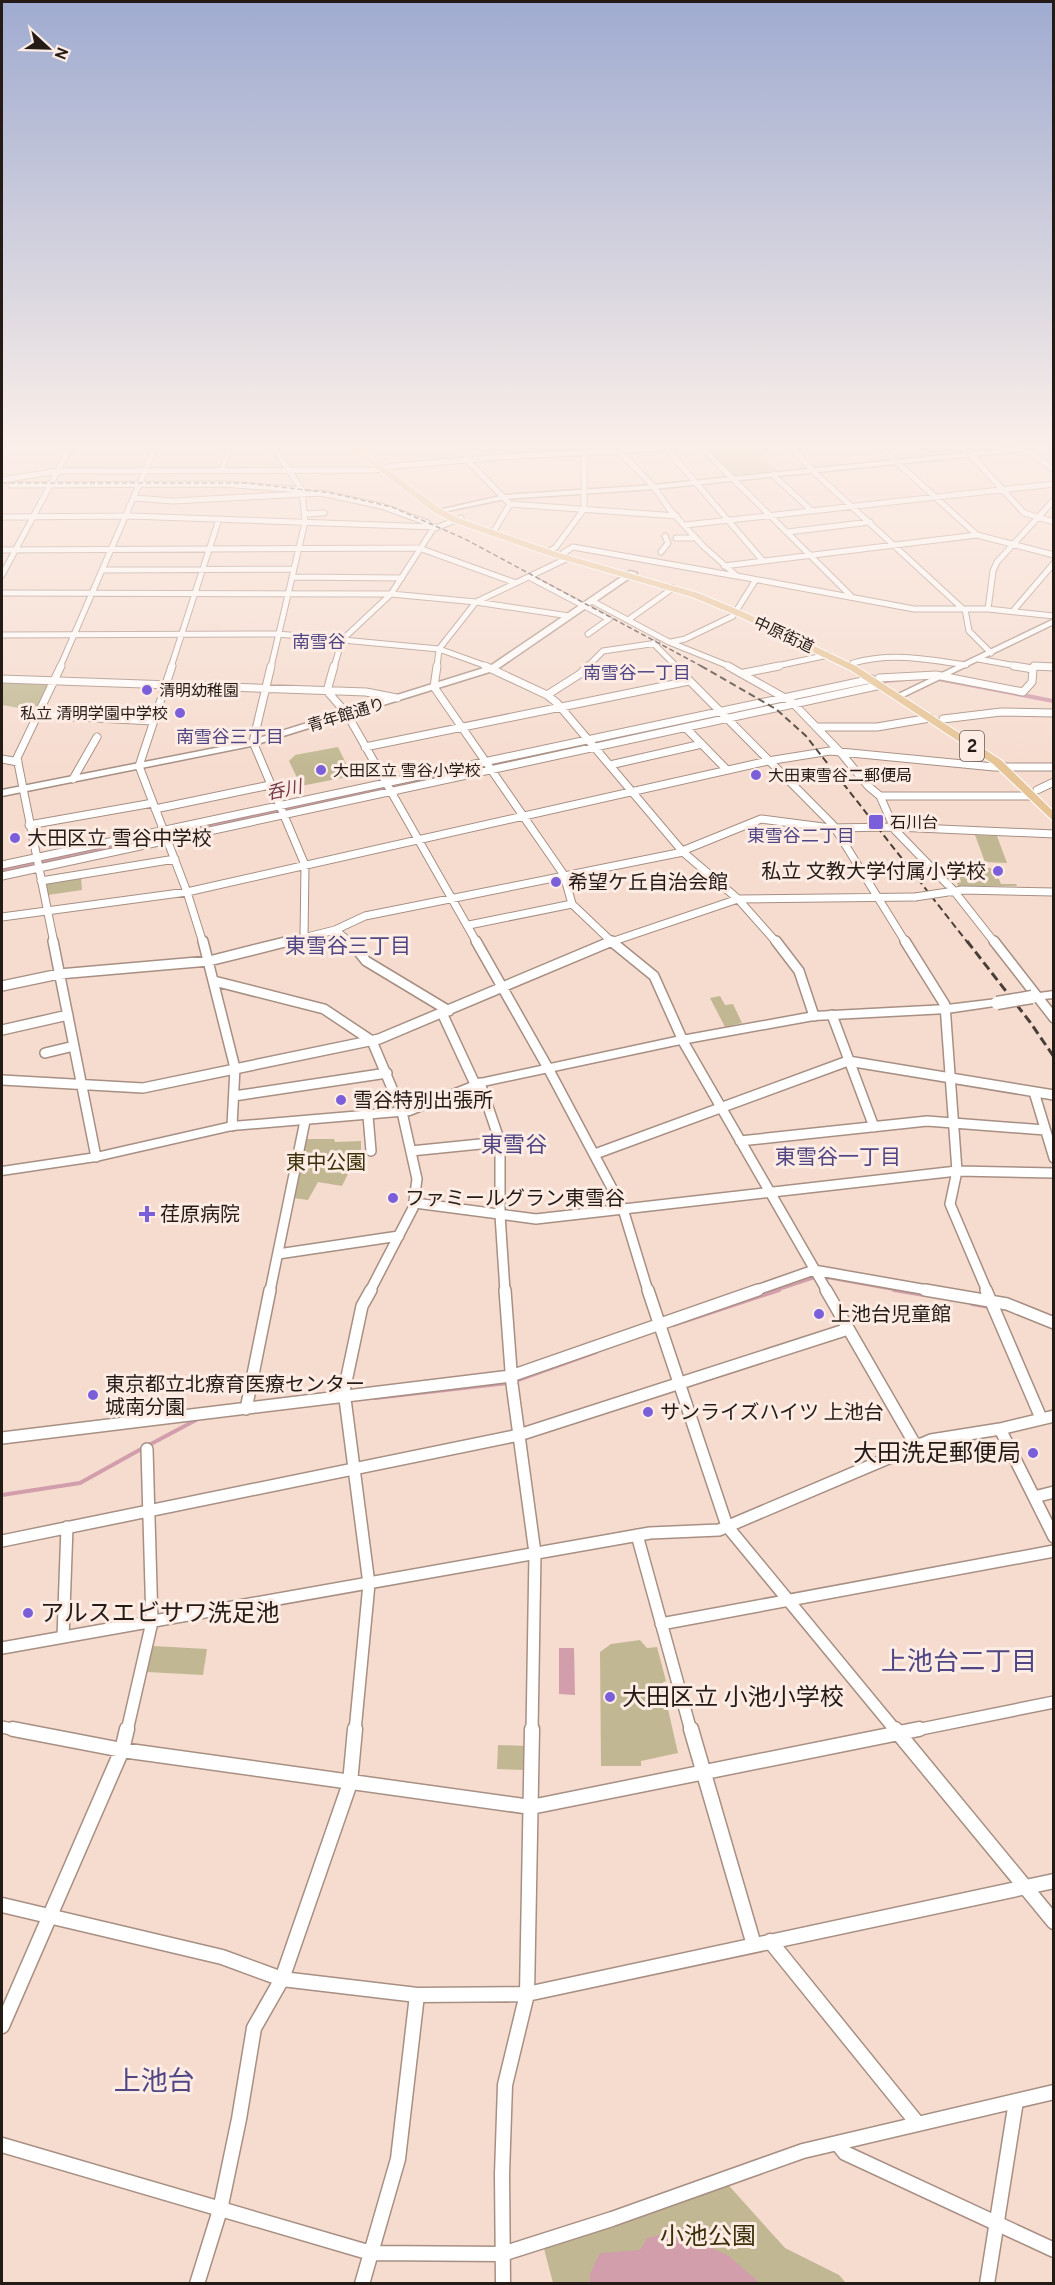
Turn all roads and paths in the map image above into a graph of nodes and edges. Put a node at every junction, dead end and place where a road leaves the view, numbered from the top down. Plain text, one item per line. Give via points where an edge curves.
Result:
1 (13, 555) edge
2 (110, 555) edge
3 (208, 555) edge
4 (298, 555) edge
5 (415, 555) edge
6 (437, 555) edge
7 (562, 555) edge
8 (616, 555) edge
9 (713, 555) edge
10 (757, 555) edge
11 (823, 555) edge
12 (904, 555) edge
13 (1004, 555) edge
14 (566, 556) junction
15 (812, 556) junction
16 (763, 561) junction
17 (1053, 562) edge
18 (724, 566) junction
19 (203, 569) junction
20 (294, 569) junction
21 (103, 570) junction
22 (631, 574) junction
23 (2, 575) edge
24 (737, 576) junction
25 (292, 577) junction
26 (529, 577) junction
27 (402, 578) junction
28 (754, 581) junction
29 (516, 583) junction
30 (673, 588) junction
31 (2, 593) edge
32 (93, 593) junction
33 (195, 593) junction
34 (288, 593) junction
35 (391, 594) junction
36 (851, 596) junction
37 (592, 601) junction
38 (476, 602) junction
39 (583, 606) junction
40 (964, 609) junction
41 (988, 609) junction
42 (737, 610) junction
43 (1012, 611) junction
44 (570, 616) junction
45 (1053, 616) edge
46 (628, 620) junction
47 (75, 634) junction
48 (182, 634) junction
49 (278, 634) junction
50 (588, 634) dead end
51 (2, 635) edge
52 (342, 640) junction
53 (669, 642) junction
54 (653, 643) junction
55 (439, 649) junction
56 (991, 653) junction
57 (828, 656) junction
58 (978, 659) junction
59 (853, 663) junction
60 (966, 664) junction
61 (1053, 667) edge
62 (493, 668) junction
63 (1033, 669) junction
64 (744, 674) junction
65 (942, 676) junction
66 (2, 679) edge
67 (54, 681) junction
68 (689, 681) junction
69 (880, 681) junction
70 (164, 685) junction
71 (434, 687) junction
72 (266, 688) junction
73 (327, 691) junction
74 (547, 695) junction
75 (901, 695) junction
76 (397, 698) junction
77 (789, 701) junction
78 (561, 707) junction
79 (1053, 713) edge
80 (347, 714) junction
81 (39, 715) junction
82 (723, 715) junction
83 (930, 718) junction
84 (943, 719) junction
85 (153, 721) junction
86 (817, 727) junction
87 (462, 728) junction
88 (686, 728) junction
89 (97, 737) dead end
90 (253, 742) junction
91 (592, 743) junction
92 (702, 744) junction
93 (365, 747) junction
94 (841, 753) junction
95 (2, 759) edge
96 (768, 760) junction
97 (18, 762) junction
98 (489, 765) junction
99 (610, 765) junction
100 (139, 766) junction
101 (1003, 767) junction
102 (1014, 767) junction
103 (1053, 767) edge
104 (728, 770) junction
105 (73, 779) junction
106 (1053, 783) edge
107 (270, 785) junction
108 (388, 787) junction
109 (23, 789) junction
110 (632, 791) junction
111 (2, 793) edge
112 (1035, 793) junction
113 (880, 796) junction
114 (154, 806) junction
115 (1053, 809) edge
116 (282, 810) junction
117 (523, 817) junction
118 (1053, 819) edge
119 (29, 825) junction
120 (896, 827) junction
121 (835, 828) junction
122 (1053, 834) edge
123 (165, 835) junction
124 (418, 840) junction
125 (683, 851) junction
126 (175, 859) junction
127 (38, 862) junction
128 (2, 865) edge
129 (305, 865) junction
130 (564, 875) junction
131 (2, 876) edge
132 (41, 882) junction
133 (187, 892) junction
134 (951, 892) junction
135 (1053, 892) edge
136 (451, 898) junction
137 (738, 899) junction
138 (880, 899) junction
139 (572, 904) junction
140 (47, 911) junction
141 (2, 917) edge
142 (469, 925) junction
143 (335, 930) junction
144 (304, 937) junction
145 (612, 941) junction
146 (209, 961) junction
147 (59, 974) junction
148 (214, 981) junction
149 (2, 986) edge
150 (502, 988) junction
151 (1053, 994) edge
152 (1034, 997) junction
153 (947, 1009) junction
154 (445, 1012) junction
155 (68, 1015) junction
156 (832, 1015) junction
157 (814, 1016) junction
158 (1053, 1018) edge
159 (2, 1030) edge
160 (683, 1040) junction
161 (372, 1041) junction
162 (74, 1046) junction
163 (45, 1053) dead end
164 (848, 1060) junction
165 (236, 1068) junction
166 (548, 1068) junction
167 (387, 1073) junction
168 (951, 1078) junction
169 (2, 1080) edge
170 (478, 1083) junction
171 (82, 1084) junction
172 (1034, 1092) junction
173 (1053, 1095) edge
174 (234, 1096) junction
175 (721, 1107) junction
176 (402, 1112) junction
177 (368, 1116) junction
178 (305, 1121) junction
179 (954, 1123) junction
180 (232, 1126) junction
181 (874, 1127) junction
182 (1046, 1130) junction
183 (740, 1141) junction
184 (500, 1142) junction
185 (371, 1151) dead end
186 (411, 1151) junction
187 (595, 1154) junction
188 (96, 1157) junction
189 (1053, 1158) edge
190 (2, 1171) edge
191 (957, 1171) junction
192 (1053, 1173) edge
193 (770, 1192) junction
194 (415, 1203) junction
195 (623, 1209) junction
196 (500, 1215) junction
197 (399, 1236) junction
198 (278, 1254) junction
199 (814, 1270) junction
200 (993, 1302) junction
201 (1053, 1323) edge
202 (658, 1324) junction
203 (848, 1329) junction
204 (512, 1379) junction
205 (678, 1383) junction
206 (344, 1400) junction
207 (246, 1408) junction
208 (1053, 1416) edge
209 (1041, 1419) junction
210 (1000, 1429) junction
211 (519, 1435) junction
212 (2, 1438) edge
213 (916, 1446) junction
214 (147, 1449) dead end
215 (354, 1468) junction
216 (1053, 1492) edge
217 (1034, 1497) junction
218 (148, 1509) junction
219 (727, 1526) junction
220 (67, 1527) junction
221 (637, 1535) junction
222 (1053, 1537) edge
223 (2, 1541) edge
224 (1053, 1551) edge
225 (535, 1553) junction
226 (369, 1584) junction
227 (787, 1600) junction
228 (152, 1622) junction
229 (661, 1624) junction
230 (63, 1637) junction
231 (2, 1648) edge
232 (1053, 1702) edge
233 (2, 1727) edge
234 (898, 1734) junction
235 (122, 1750) junction
236 (705, 1773) junction
237 (350, 1783) junction
238 (531, 1807) junction
239 (1053, 1881) edge
240 (1025, 1887) junction
241 (2, 1905) edge
242 (49, 1918) junction
243 (1053, 1922) edge
244 (770, 1941) junction
245 (754, 1945) junction
246 (282, 1979) junction
247 (527, 1994) junction
248 (417, 1995) junction
249 (2, 2026) edge
250 (1053, 2092) edge
251 (1016, 2101) junction
252 (918, 2124) junction
253 (837, 2143) junction
254 (2, 2145) edge
255 (220, 2210) junction
256 (996, 2223) junction
257 (1053, 2250) edge
258 (371, 2253) junction
259 (502, 2254) junction
260 (197, 2283) edge
261 (362, 2283) edge
262 (503, 2283) edge
263 (987, 2283) edge

1 - 23 street
2 - 21 street
3 - 19 street
4 - 20 street
5 - 27 street
6 - 29 street
7 - 14 main road, 中原街道 / 2
8 - 24 street
9 - 18 street
10 - 16 street
11 - 15 street
12 - 40 street
13 - 41 street via 993,571
14 - 22 main road, 中原街道 / 2
14 - 26 street
15 - 16 street
15 - 36 street
16 - 18 street
17 - 43 street
18 - 24 street
19 - 20 street
19 - 21 street
19 - 33 street
20 - 25 street
21 - 32 street
22 - 30 main road, 中原街道 / 2
22 - 37 street, 青年館通り
22 - 42 main road, 中原街道 / 2 via 687,588
24 - 28 street
25 - 27 street
25 - 34 street
26 - 29 street
26 - 39 street
27 - 35 street
28 - 36 street
28 - 42 street
29 - 38 street
30 - 42 main road, 中原街道 / 2
30 - 46 street
31 - 32 street
32 - 33 street
32 - 47 street
33 - 34 street
33 - 48 street
34 - 35 street
34 - 49 street
35 - 38 street
35 - 52 street
36 - 40 street via 914,609
37 - 39 street, 青年館通り
37 - 46 street
38 - 44 street
38 - 55 street
39 - 44 street, 青年館通り
39 - 50 street via 609,620
40 - 41 street
40 - 56 street via 969,631
41 - 43 street
42 - 53 street via 733,616 685,639
42 - 57 main road, 中原街道 / 2
42 - 59 main road, 中原街道 / 2
43 - 45 street
44 - 62 street, 青年館通り
45 - 56 street
46 - 53 street
47 - 48 street
47 - 51 street
47 - 67 street
48 - 49 street
48 - 70 street
49 - 52 street
49 - 72 street
52 - 55 street
52 - 73 street
53 - 54 street
53 - 64 street
54 - 68 street
54 - 74 street via 603,651 580,674
55 - 62 street
55 - 71 street
56 - 58 street
57 - 64 street
57 - 69 main road, 中原街道 / 2
58 - 60 street
58 - 63 street
59 - 60 street via 897,655
59 - 69 main road, 中原街道 / 2
60 - 65 street
61 - 63 street
62 - 71 street, 青年館通り
62 - 74 street
63 - 65 street via 1032,682 1023,692
64 - 77 street
65 - 69 street via 918,674
65 - 75 street
66 - 67 street
67 - 70 street
67 - 81 street
68 - 78 street
68 - 82 street
69 - 75 main road, 中原街道 / 2
69 - 77 street
70 - 72 street
70 - 85 street
71 - 76 street, 青年館通り
71 - 87 street
72 - 73 street
72 - 90 street
73 - 76 street
73 - 80 street
74 - 78 street
75 - 83 main road, 中原街道 / 2
75 - 84 main road, 中原街道 / 2
76 - 80 street, 青年館通り
77 - 82 street
77 - 86 street
78 - 87 street
78 - 91 street
79 - 84 street via 1001,712
80 - 90 street, 青年館通り
80 - 93 street
81 - 85 street
81 - 97 street
82 - 88 street
82 - 91 street
82 - 96 street
83 - 86 street via 877,727
83 - 101 main road, 中原街道 / 2
84 - 102 main road, 中原街道 / 2
85 - 100 street
86 - 94 street
87 - 93 street
87 - 98 street
88 - 91 street
88 - 92 street
89 - 105 street
90 - 100 street, 青年館通り
90 - 107 street
91 - 98 street
91 - 99 street
92 - 99 street
92 - 104 street
93 - 108 street
94 - 96 street
94 - 101 street
94 - 113 street
95 - 97 street
96 - 104 street
96 - 121 street
97 - 109 street
98 - 108 street
98 - 117 street
99 - 110 street
100 - 105 street, 青年館通り
100 - 114 street
101 - 102 street
101 - 112 main road, 中原街道 / 2
102 - 103 street
102 - 112 main road, 中原街道 / 2
104 - 110 street
105 - 109 street, 青年館通り
106 - 112 street
107 - 114 street
107 - 116 street
108 - 116 street
108 - 124 street
109 - 111 street, 青年館通り
109 - 119 street
110 - 117 street
110 - 125 street
112 - 113 street
112 - 115 main road, 中原街道 / 2
112 - 118 main road, 中原街道 / 2
113 - 120 street
114 - 119 street
114 - 123 street
116 - 123 street
116 - 129 street
117 - 124 street
117 - 130 street
119 - 127 street
120 - 121 street
120 - 122 street
120 - 134 street
121 - 125 street via 761,819
121 - 138 street
123 - 126 street
123 - 127 street
124 - 129 street
124 - 136 street
125 - 130 street
125 - 137 street
126 - 132 street
126 - 133 street
127 - 128 street
127 - 131 street
127 - 132 street
129 - 133 street
129 - 144 street
130 - 136 street
130 - 139 street
132 - 140 street
133 - 140 street
133 - 146 street
134 - 135 street
134 - 138 street, bridge
134 - 152 street
136 - 142 street
136 - 143 street via 365,916
137 - 138 street
137 - 145 street
137 - 157 street via 799,971
138 - 153 street
139 - 142 street
139 - 145 street
140 - 141 street
140 - 147 street
142 - 150 street
143 - 144 street
143 - 154 street via 366,961
144 - 146 street
145 - 150 street
145 - 160 street via 654,976
146 - 147 street
146 - 148 street
147 - 149 street
147 - 155 street
148 - 161 street via 324,1009
148 - 165 street
150 - 154 street
150 - 166 street
151 - 152 street
152 - 153 street, bridge
152 - 158 street
153 - 156 street
153 - 168 street
154 - 161 street
154 - 170 street
155 - 159 street
155 - 162 street
156 - 157 street
156 - 164 street
157 - 160 street
160 - 166 street
160 - 175 street
161 - 165 street
161 - 167 street
162 - 163 street
162 - 171 street
164 - 168 street
164 - 175 street
164 - 181 street
165 - 171 street via 143,1088
165 - 174 street
166 - 170 street
166 - 187 street
167 - 174 street
167 - 176 street
168 - 172 street
168 - 179 street
169 - 171 street
170 - 176 street
170 - 184 street
171 - 188 street
172 - 173 street
172 - 182 street
174 - 180 street
175 - 183 street
175 - 187 street
176 - 177 street
176 - 186 street
177 - 178 street
177 - 185 street
178 - 180 street
178 - 198 street
179 - 181 street via 927,1121
179 - 182 street
179 - 191 street
180 - 188 street
181 - 183 street
182 - 189 street
183 - 193 street
184 - 186 street
184 - 196 street
186 - 194 street via 417,1179
187 - 195 street
188 - 190 street
191 - 192 street
191 - 193 street
191 - 200 street via 950,1203
193 - 195 street
193 - 199 street
194 - 196 street
194 - 197 street
195 - 196 street via 536,1219
195 - 202 street
196 - 204 street
197 - 198 street
197 - 206 street via 362,1306
198 - 207 street
199 - 200 street
199 - 202 street
199 - 203 street
200 - 201 street
200 - 209 street
202 - 204 street
202 - 205 street
203 - 205 street
203 - 213 street
204 - 206 street
204 - 211 street
205 - 211 street
205 - 219 street
206 - 207 street
206 - 215 street
207 - 212 street
208 - 209 street
209 - 210 street
210 - 213 street
210 - 217 street
211 - 215 street
211 - 225 street
213 - 219 street
214 - 218 street
215 - 218 street
215 - 226 street
216 - 217 street
217 - 222 street
218 - 220 street
218 - 228 street
219 - 221 street via 719,1530
219 - 227 street
220 - 223 street
220 - 230 street
221 - 225 street
221 - 229 street
224 - 227 street
225 - 226 street
225 - 238 street
226 - 228 street
226 - 237 street
227 - 229 street
227 - 234 street
228 - 230 street
228 - 235 street
229 - 236 street
230 - 231 street
232 - 234 street
233 - 235 street
234 - 236 street
234 - 240 street
235 - 237 street
235 - 242 street
236 - 238 street
236 - 245 street
237 - 238 street
237 - 246 street
238 - 247 street
239 - 240 street
240 - 243 street
240 - 244 street
241 - 242 street
242 - 246 street via 222,1957
242 - 249 street
244 - 245 street
244 - 252 street
245 - 247 street
246 - 248 street
246 - 255 street via 254,2028
247 - 248 street
247 - 259 street via 505,2085
248 - 258 street via 398,2159
250 - 251 street
251 - 252 street
251 - 256 street
252 - 253 street
253 - 256 street via 845,2153
253 - 259 street via 803,2151
254 - 255 street
255 - 258 street
255 - 260 street
256 - 257 street
256 - 263 street
258 - 259 street
258 - 261 street
259 - 262 street

